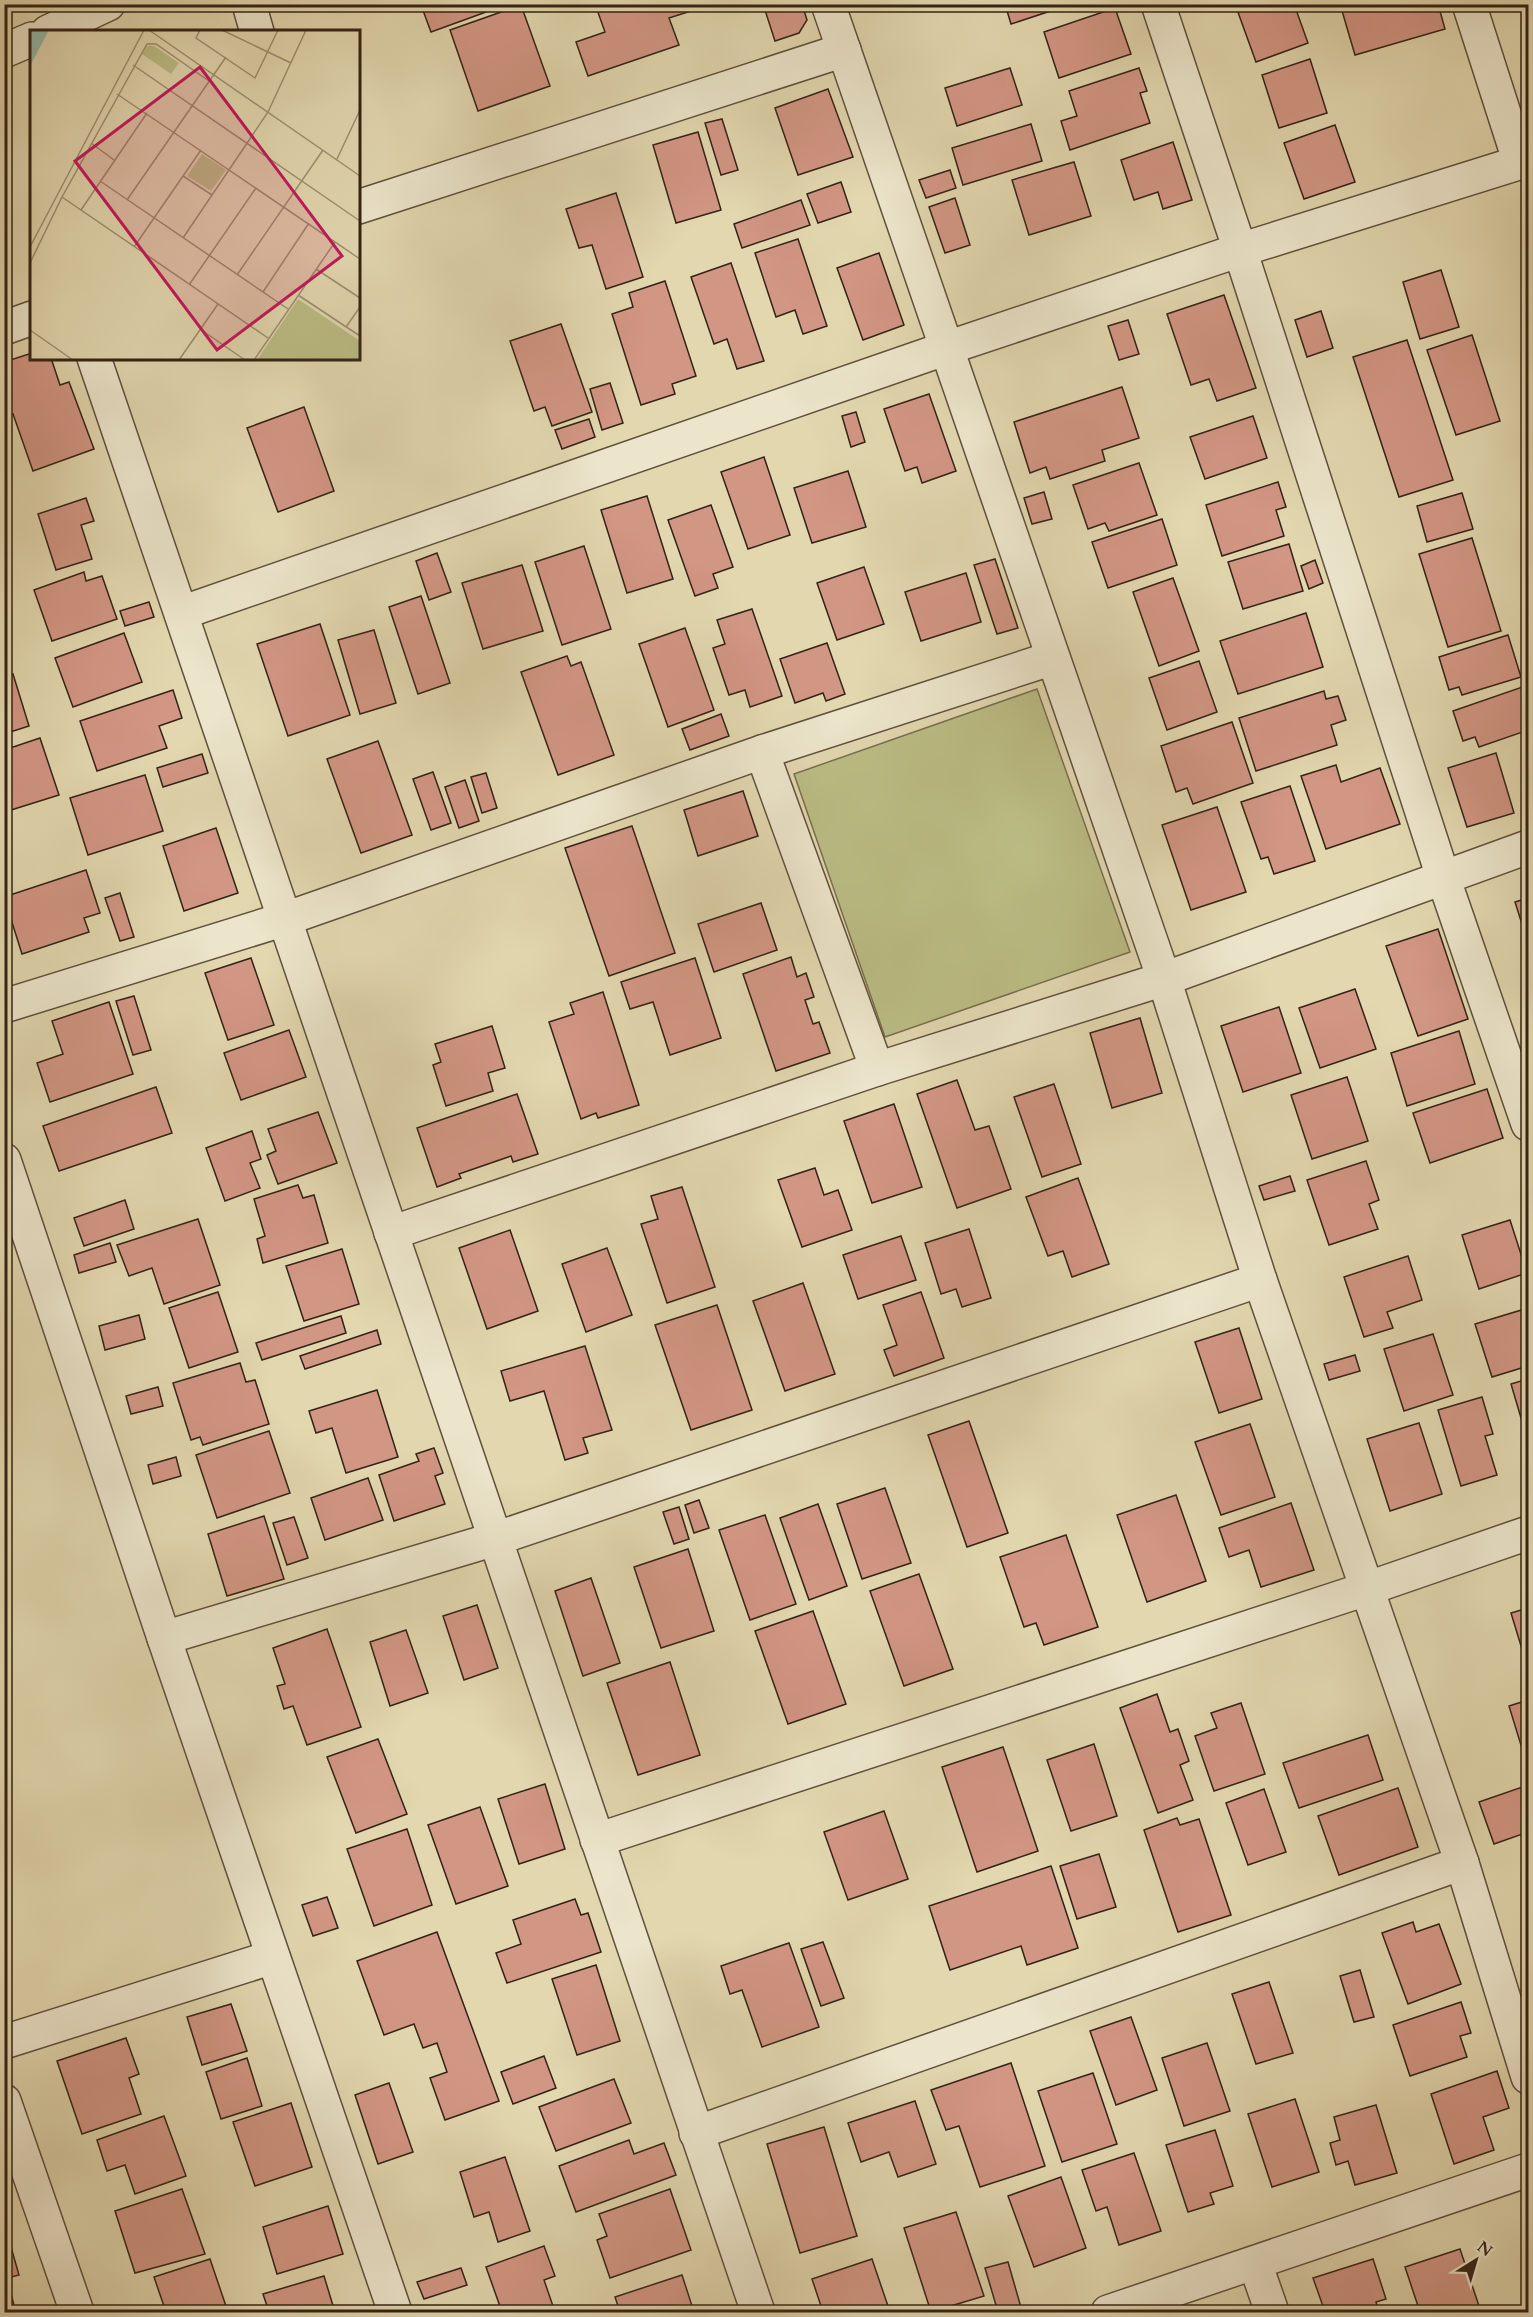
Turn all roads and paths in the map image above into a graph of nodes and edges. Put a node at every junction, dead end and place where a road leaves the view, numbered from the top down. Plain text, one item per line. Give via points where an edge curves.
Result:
1 (108, 4) edge
2 (249, 4) edge
3 (828, 4) edge
4 (1158, 4) edge
5 (1469, 4) edge
6 (52, 30) edge
7 (256, 30) edge
8 (30, 40) edge
9 (844, 50) junction
10 (4, 51) edge
11 (1524, 161) edge
12 (360, 206) edge
13 (1240, 250) junction
14 (30, 319) edge
15 (4, 328) edge
16 (947, 348) junction
17 (95, 360) edge
18 (181, 613) junction
19 (1053, 658) junction
20 (762, 752) junction
21 (1528, 848) edge
22 (1443, 877) junction
23 (285, 919) junction
24 (1164, 979) junction
25 (4, 1006) edge
26 (877, 1069) junction
27 (1528, 1124) edge
28 (4, 1160) edge
29 (391, 1233) junction
30 (1260, 1280) junction
31 (1528, 1533) edge
32 (495, 1539) junction
33 (1366, 1589) junction
34 (164, 1638) junction
35 (597, 1840) junction
36 (1461, 1863) junction
37 (273, 1957) junction
38 (4, 2042) edge
39 (1528, 2078) edge
40 (4, 2101) edge
41 (696, 2133) junction
42 (1528, 2170) edge
43 (1255, 2263) junction
44 (77, 2313) edge
45 (395, 2313) edge
46 (758, 2313) edge
47 (1108, 2313) edge
48 (1272, 2313) edge

1 - 6 street
2 - 7 street
3 - 9 street
4 - 13 street
5 - 11 street
8 - 10 street
9 - 12 street
9 - 16 street
11 - 13 street
13 - 16 street
13 - 22 street
14 - 15 street
16 - 18 street
16 - 19 street
17 - 18 street
18 - 23 street
19 - 20 street
19 - 24 street
20 - 23 street
20 - 26 street
21 - 22 street
22 - 24 street
22 - 27 street
23 - 25 street
23 - 29 street
24 - 26 street
24 - 30 street
26 - 29 street
28 - 34 street
29 - 32 street
30 - 32 street
30 - 33 street
31 - 33 street
32 - 34 street
32 - 35 street
33 - 35 street
33 - 36 street
34 - 37 street
35 - 41 street
36 - 39 street
36 - 41 street
37 - 38 street
37 - 45 street
40 - 44 street
41 - 46 street
42 - 43 street
43 - 47 street
43 - 48 street

